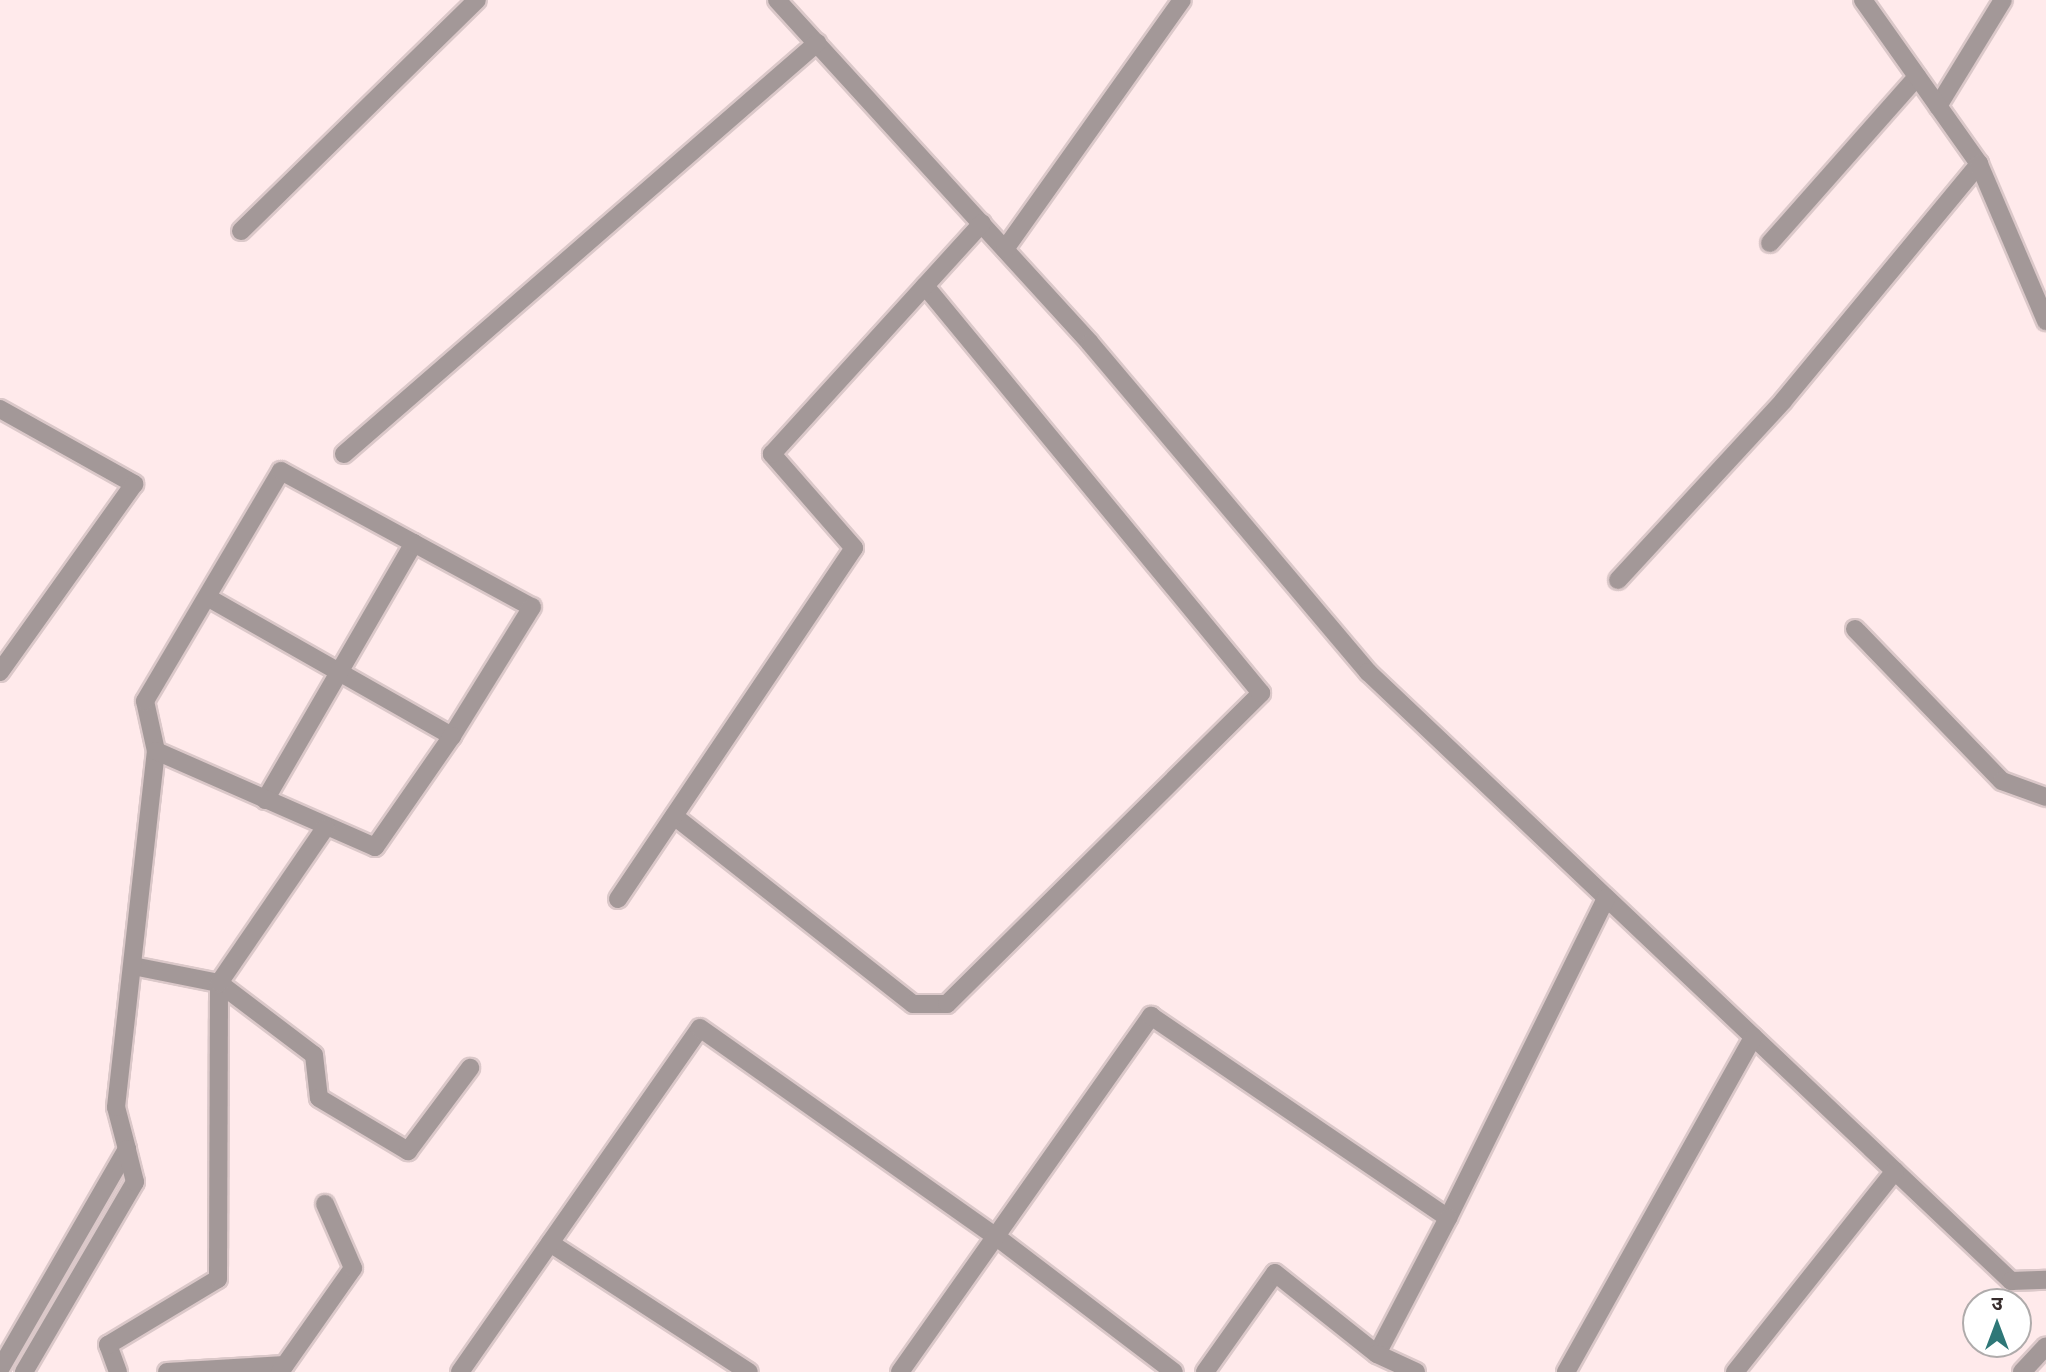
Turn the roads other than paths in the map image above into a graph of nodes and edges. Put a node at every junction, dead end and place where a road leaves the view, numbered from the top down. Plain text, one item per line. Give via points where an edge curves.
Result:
1 (477, 0) edge
2 (777, 0) edge
3 (1182, 0) edge
4 (1863, 0) edge
5 (2003, 0) edge
6 (817, 43) junction
7 (1917, 77) junction
8 (1938, 106) junction
9 (1979, 164) junction
10 (982, 223) junction
11 (241, 231) dead end
12 (1770, 243) dead end
13 (1005, 249) junction
14 (925, 286) junction
15 (2046, 321) edge
16 (0, 409) edge
17 (344, 454) dead end
18 (414, 543) junction
19 (1618, 580) dead end
20 (207, 597) junction
21 (1855, 629) dead end
22 (0, 672) edge
23 (340, 672) junction
24 (452, 736) junction
25 (156, 751) junction
26 (2046, 797) edge
27 (265, 800) junction
28 (674, 816) junction
29 (325, 828) junction
30 (1606, 898) junction
31 (618, 899) dead end
32 (132, 966) junction
33 (219, 983) junction
34 (1754, 1037) junction
35 (470, 1068) dead end
36 (127, 1149) junction
37 (1895, 1171) junction
38 (325, 1204) dead end
39 (1448, 1218) junction
40 (998, 1238) junction
41 (550, 1243) junction
42 (2046, 1280) edge
43 (2046, 1346) edge
44 (1377, 1354) junction
45 (0, 1368) edge
46 (283, 1369) edge
47 (24, 1372) edge
48 (118, 1372) edge
49 (167, 1372) edge
50 (460, 1372) edge
51 (749, 1372) edge
52 (900, 1372) edge
53 (1174, 1372) edge
54 (1205, 1372) edge
55 (1416, 1372) edge
56 (1566, 1372) edge
57 (1735, 1372) edge
58 (2022, 1372) edge

1 - 11 street
2 - 6 street
3 - 13 street
4 - 7 street
5 - 8 street
6 - 10 street
6 - 17 street
7 - 8 street
7 - 12 street
8 - 9 street
9 - 15 street
9 - 19 street via 1783,401
10 - 13 street
10 - 14 street
13 - 30 street via 1368,673
14 - 28 street via 772,454 854,548
14 - 28 street via 1261,693 947,1004 913,1004
16 - 22 street via 134,484
18 - 20 street via 281,471
18 - 23 street
18 - 24 street via 532,607
20 - 23 street
20 - 25 street via 145,701
21 - 26 street via 2002,782
23 - 24 street
23 - 27 street
24 - 29 street via 375,847
25 - 27 street
25 - 32 street
27 - 29 street
28 - 31 street
29 - 33 street
30 - 34 street
30 - 39 street
32 - 33 street
32 - 36 street via 116,1107
33 - 35 street via 314,1055 319,1098 408,1150
33 - 48 street via 218,1279 108,1345
34 - 37 street
34 - 56 street
36 - 45 street
36 - 47 street via 135,1182
37 - 42 street via 2011,1281
37 - 57 street
38 - 46 street via 353,1268
39 - 40 street via 1151,1016
39 - 44 street
40 - 41 street via 700,1028
40 - 52 street
40 - 53 street
41 - 50 street
41 - 51 street
43 - 58 street
44 - 54 street via 1275,1273
44 - 55 street
46 - 49 street

